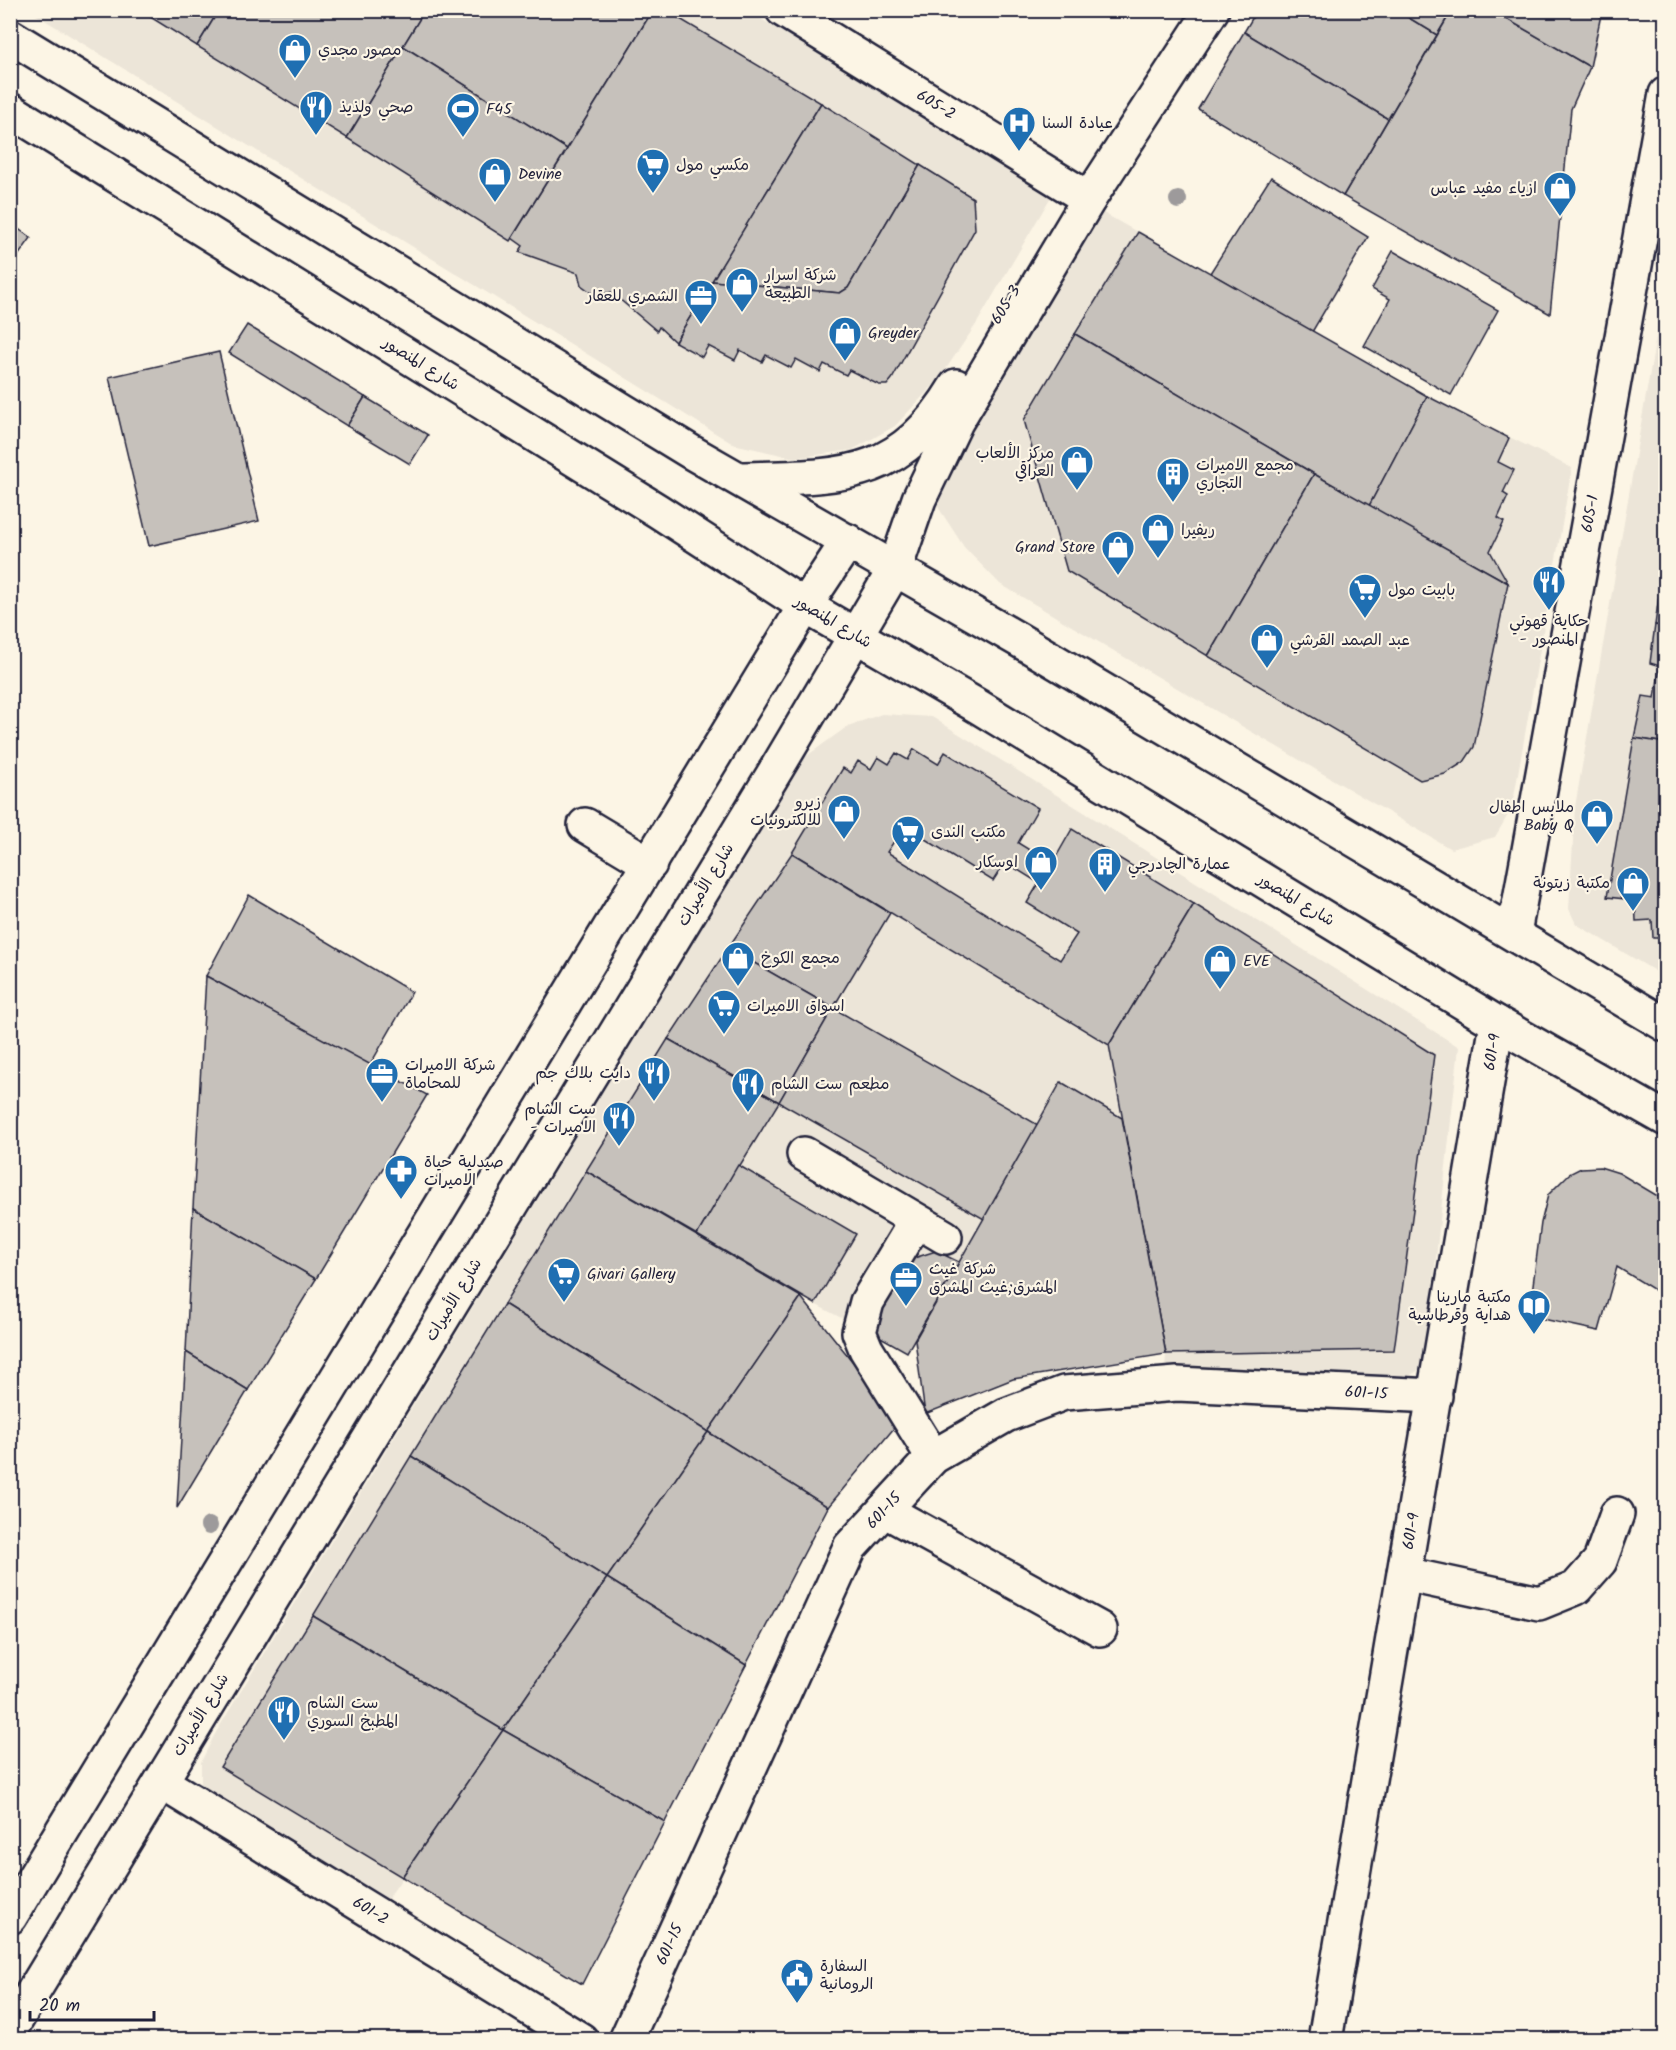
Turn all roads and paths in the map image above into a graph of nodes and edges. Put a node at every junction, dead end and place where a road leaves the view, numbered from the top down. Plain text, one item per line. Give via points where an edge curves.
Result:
1 (783, 10) edge
2 (1190, 10) edge
3 (1212, 10) edge
4 (10, 36) edge
5 (1665, 94) edge
6 (10, 110) edge
7 (1082, 195) junction
8 (740, 479) junction
9 (848, 541) junction
10 (895, 569) junction
11 (805, 606) junction
12 (855, 636) junction
13 (585, 825) dead end
14 (650, 864) junction
15 (1514, 933) junction
16 (1497, 1023) junction
17 (1665, 1025) edge
18 (1665, 1119) edge
19 (804, 1154) dead end
20 (916, 1221) junction
21 (945, 1237) dead end
22 (1435, 1396) junction
23 (933, 1457) junction
24 (884, 1510) junction
25 (1617, 1514) dead end
26 (1404, 1574) junction
27 (1100, 1629) dead end
28 (161, 1782) junction
29 (10, 1917) edge
30 (10, 2030) edge
31 (580, 2040) edge
32 (626, 2040) edge
33 (1325, 2040) edge

1 - 7 street, 605-2
2 - 7 street, 605-3
3 - 7 street, 605-3
4 - 8 street
5 - 15 street, 605-1
6 - 11 street, شارع المنصور
7 - 8 street, 605-3 via 940,413 911,442 883,461 842,475
7 - 10 street, 605-3 via 957,422 919,499
8 - 9 street
9 - 10 street
9 - 11 street
10 - 12 street, شارع الأميرات
10 - 15 street
11 - 12 street, شارع المنصور
11 - 14 street
12 - 16 street, شارع المنصور
12 - 28 street, شارع الأميرات
13 - 14 street
14 - 29 street
15 - 17 street
16 - 18 street, شارع المنصور
16 - 22 street, 601-9
19 - 20 street
20 - 21 street
20 - 23 street via 867,1302 859,1332
22 - 23 street, 601-15 via 1177,1384 1064,1393 1006,1415
22 - 26 street, 601-9
23 - 24 street, 601-15
24 - 27 street
24 - 32 street, 601-15 via 850,1547
25 - 26 street via 1599,1561 1576,1588 1539,1603
26 - 33 street, 601-9
28 - 30 street, شارع الأميرات
28 - 31 street, 601-2

